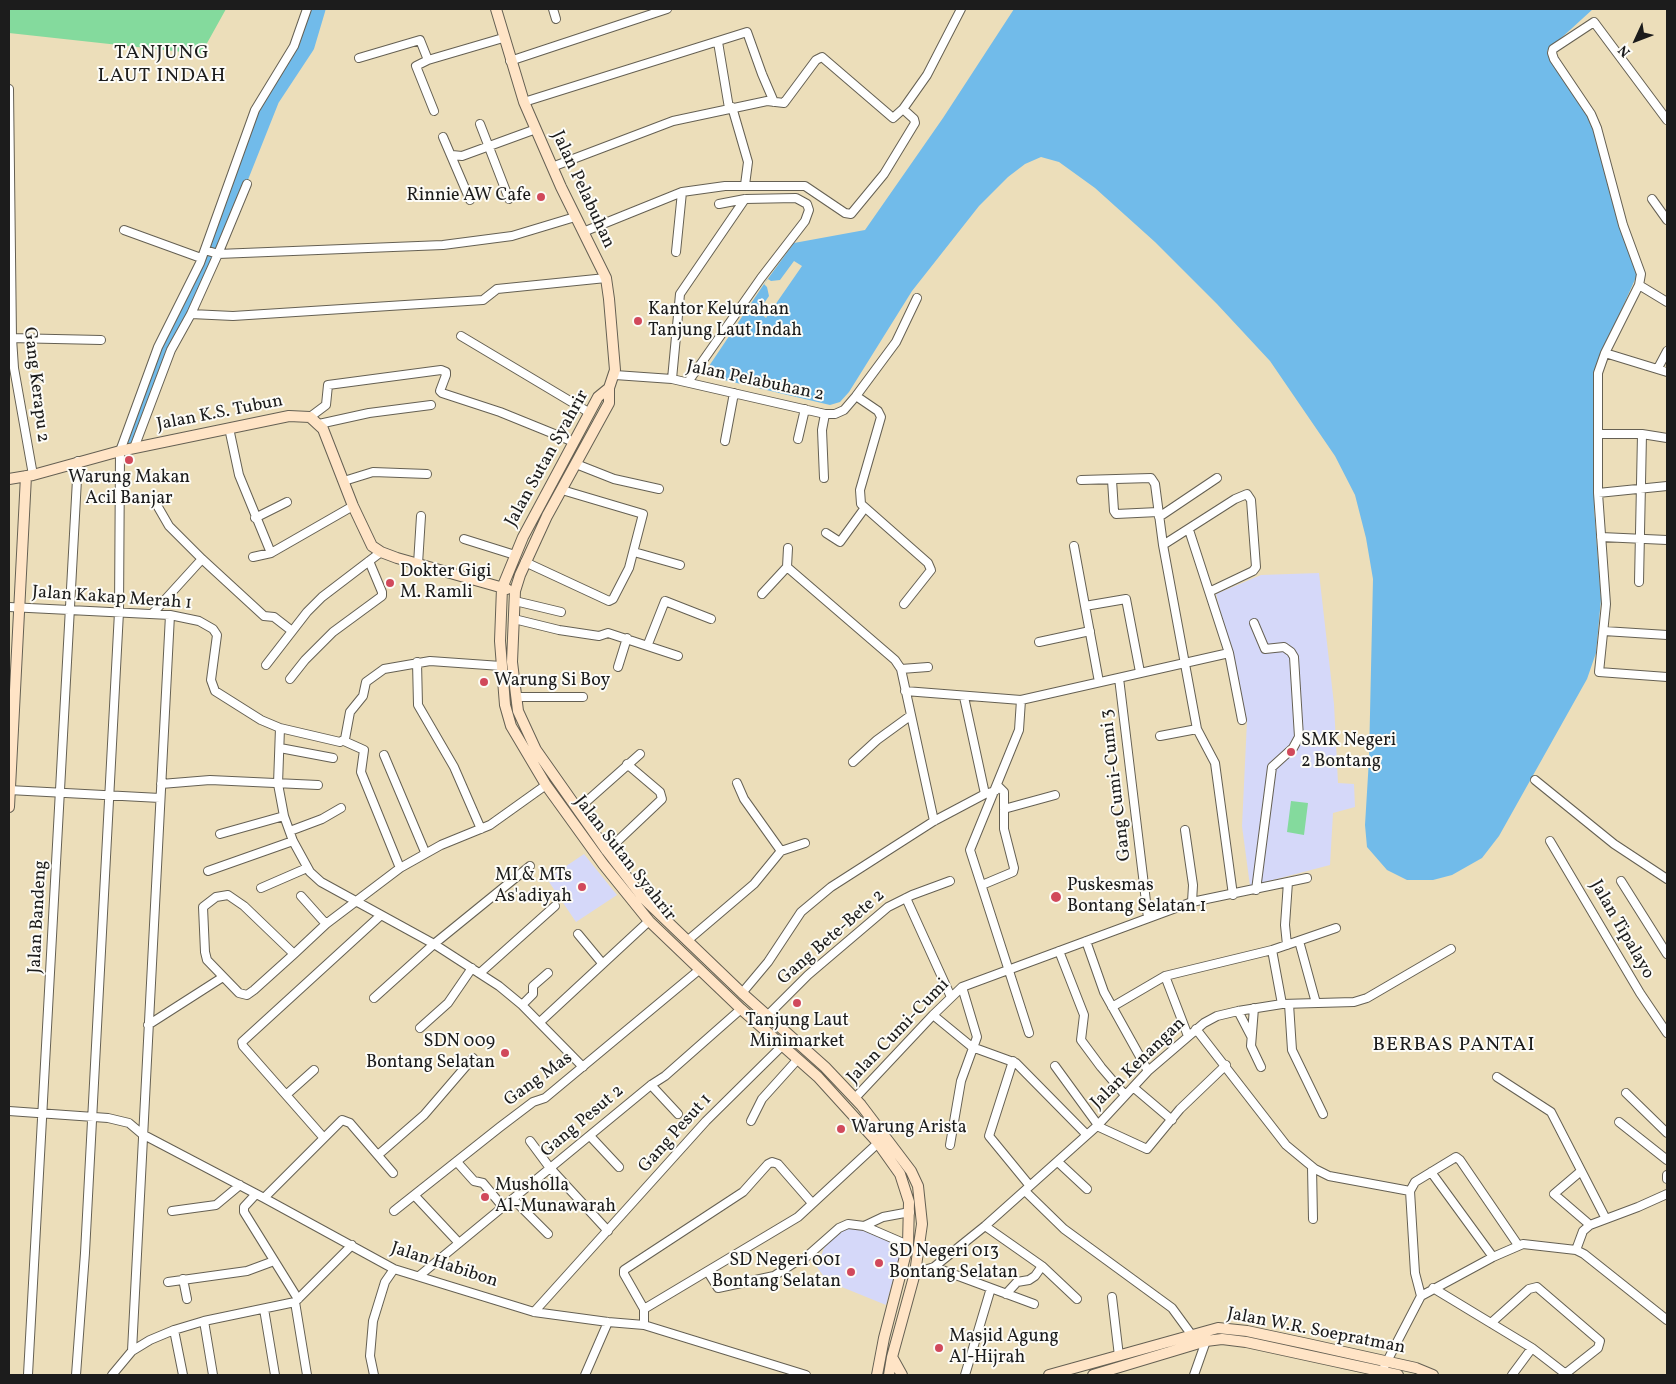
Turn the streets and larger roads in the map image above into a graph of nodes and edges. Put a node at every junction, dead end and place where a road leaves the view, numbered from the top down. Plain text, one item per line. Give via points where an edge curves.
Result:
1 (307, 9) edge
2 (496, 9) edge
3 (553, 9) edge
4 (667, 9) edge
5 (961, 9) edge
6 (556, 19) dead end
7 (503, 38) junction
8 (718, 42) junction
9 (359, 58) dead end
10 (428, 60) junction
11 (510, 61) junction
12 (9, 89) edge
13 (524, 102) junction
14 (774, 102) junction
15 (730, 108) junction
16 (903, 109) junction
17 (434, 111) dead end
18 (1667, 120) edge
19 (480, 124) dead end
20 (536, 130) junction
21 (443, 137) dead end
22 (488, 146) junction
23 (452, 155) junction
24 (462, 156) junction
25 (9, 158) edge
26 (552, 167) junction
27 (458, 169) junction
28 (247, 184) dead end
29 (745, 185) junction
30 (682, 192) junction
31 (509, 199) dead end
32 (1652, 199) dead end
33 (470, 200) dead end
34 (745, 200) junction
35 (719, 204) dead end
36 (575, 217) junction
37 (1667, 220) edge
38 (124, 230) dead end
39 (583, 232) junction
40 (676, 252) dead end
41 (204, 253) junction
42 (216, 254) junction
43 (606, 278) junction
44 (1639, 285) junction
45 (917, 298) dead end
46 (1667, 302) edge
47 (191, 314) junction
48 (461, 336) dead end
49 (10, 338) edge
50 (101, 340) dead end
51 (1667, 351) edge
52 (1604, 353) junction
53 (1658, 368) junction
54 (1667, 372) edge
55 (615, 375) junction
56 (672, 379) junction
57 (688, 382) junction
58 (609, 388) junction
59 (734, 393) junction
60 (856, 396) junction
61 (431, 405) dead end
62 (805, 408) junction
63 (590, 413) junction
64 (825, 414) junction
65 (310, 417) junction
66 (319, 424) junction
67 (229, 428) junction
68 (1598, 434) junction
69 (1642, 434) junction
70 (1667, 438) edge
71 (798, 439) dead end
72 (725, 441) dead end
73 (574, 442) junction
74 (134, 448) junction
75 (120, 451) junction
76 (78, 461) junction
77 (576, 464) junction
78 (427, 474) dead end
79 (29, 475) junction
80 (9, 478) edge
81 (824, 478) dead end
82 (1217, 478) dead end
83 (1082, 480) dead end
84 (1112, 480) junction
85 (344, 481) junction
86 (1667, 486) edge
87 (1641, 488) junction
88 (659, 489) dead end
89 (562, 490) junction
90 (1598, 493) junction
91 (154, 500) dead end
92 (287, 502) dead end
93 (353, 506) junction
94 (864, 509) junction
95 (1159, 514) junction
96 (421, 516) dead end
97 (255, 518) junction
98 (1189, 530) junction
99 (826, 533) dead end
100 (1601, 537) junction
101 (464, 538) dead end
102 (1640, 539) junction
103 (1667, 540) edge
104 (1074, 546) dead end
105 (1163, 546) junction
106 (788, 548) dead end
107 (381, 552) junction
108 (634, 552) junction
109 (271, 553) junction
110 (515, 555) junction
111 (253, 557) dead end
112 (202, 559) junction
113 (369, 561) junction
114 (525, 562) junction
115 (418, 564) junction
116 (680, 565) dead end
117 (787, 567) junction
118 (1639, 582) dead end
119 (502, 588) junction
120 (1211, 591) junction
121 (762, 594) dead end
122 (515, 596) junction
123 (904, 604) dead end
124 (1085, 606) junction
125 (9, 607) edge
126 (20, 607) junction
127 (71, 610) junction
128 (119, 612) junction
129 (561, 612) dead end
130 (152, 614) junction
131 (170, 615) junction
132 (514, 619) junction
133 (711, 620) dead end
134 (1254, 623) dead end
135 (292, 631) junction
136 (1090, 631) junction
137 (1604, 631) junction
138 (1667, 635) edge
139 (627, 638) junction
140 (1039, 642) dead end
141 (648, 644) junction
142 (1229, 653) junction
143 (678, 656) dead end
144 (417, 662) junction
145 (1184, 662) junction
146 (266, 666) dead end
147 (500, 666) junction
148 (618, 667) dead end
149 (928, 667) dead end
150 (901, 669) junction
151 (1140, 672) junction
152 (1667, 677) edge
153 (1119, 678) junction
154 (290, 680) dead end
155 (1099, 682) junction
156 (905, 691) junction
157 (582, 696) dead end
158 (516, 697) junction
159 (964, 697) junction
160 (1021, 700) junction
161 (910, 716) junction
162 (1242, 720) dead end
163 (280, 728) junction
164 (1197, 729) junction
165 (1160, 736) dead end
166 (344, 741) junction
167 (280, 748) junction
168 (640, 754) dead end
169 (384, 755) dead end
170 (333, 758) dead end
171 (852, 762) dead end
172 (627, 764) junction
173 (1534, 780) dead end
174 (737, 783) dead end
175 (161, 784) junction
176 (278, 784) junction
177 (318, 785) dead end
178 (546, 785) junction
179 (996, 788) junction
180 (9, 790) edge
181 (61, 793) junction
182 (985, 794) junction
183 (1055, 795) dead end
184 (110, 796) junction
185 (160, 798) junction
186 (9, 807) edge
187 (340, 808) dead end
188 (578, 809) junction
189 (1004, 809) junction
190 (284, 816) junction
191 (934, 821) junction
192 (482, 829) junction
193 (1185, 830) dead end
194 (290, 832) junction
195 (220, 834) dead end
196 (293, 841) junction
197 (1550, 841) dead end
198 (805, 843) dead end
199 (607, 851) junction
200 (781, 851) junction
201 (425, 852) junction
202 (598, 858) junction
203 (530, 866) dead end
204 (307, 868) junction
205 (400, 868) junction
206 (208, 870) dead end
207 (1308, 878) dead end
208 (1667, 879) edge
209 (950, 881) dead end
210 (1621, 881) dead end
211 (1288, 882) junction
212 (982, 885) junction
213 (261, 888) dead end
214 (1256, 890) junction
215 (1233, 895) junction
216 (301, 896) dead end
217 (906, 898) junction
218 (354, 901) junction
219 (1192, 902) junction
220 (555, 906) dead end
221 (380, 916) junction
222 (1148, 918) junction
223 (649, 921) junction
224 (326, 924) junction
225 (1336, 928) dead end
226 (578, 934) dead end
227 (686, 941) junction
228 (1086, 941) junction
229 (1299, 941) junction
230 (434, 944) junction
231 (1287, 945) junction
232 (1451, 949) dead end
233 (1272, 950) junction
234 (1059, 951) junction
235 (294, 954) junction
236 (1667, 954) edge
237 (602, 963) junction
238 (472, 968) junction
239 (699, 970) junction
240 (1007, 970) junction
241 (480, 973) junction
242 (548, 973) dead end
243 (1165, 976) junction
244 (223, 977) junction
245 (962, 987) junction
246 (742, 993) junction
247 (951, 997) junction
248 (374, 998) dead end
249 (1316, 1003) junction
250 (522, 1004) junction
251 (1285, 1004) junction
252 (1112, 1006) junction
253 (1254, 1008) junction
254 (741, 1009) junction
255 (1238, 1011) junction
256 (933, 1014) junction
257 (768, 1016) junction
258 (540, 1022) junction
259 (148, 1025) junction
260 (420, 1028) dead end
261 (1196, 1029) junction
262 (1667, 1033) edge
263 (1029, 1034) dead end
264 (1188, 1036) junction
265 (1252, 1036) junction
266 (783, 1045) junction
267 (972, 1047) junction
268 (473, 1058) dead end
269 (798, 1059) junction
270 (1013, 1061) junction
271 (1226, 1065) junction
272 (1055, 1066) dead end
273 (584, 1067) junction
274 (1261, 1067) dead end
275 (314, 1070) dead end
276 (1148, 1071) junction
277 (1497, 1077) dead end
278 (651, 1085) junction
279 (1133, 1087) junction
280 (1626, 1093) dead end
281 (286, 1095) junction
282 (1125, 1095) junction
283 (855, 1099) junction
284 (840, 1100) junction
285 (9, 1111) edge
286 (43, 1113) junction
287 (678, 1114) dead end
288 (852, 1114) junction
289 (1323, 1114) dead end
290 (93, 1116) junction
291 (1172, 1120) junction
292 (751, 1121) dead end
293 (1619, 1122) dead end
294 (1097, 1126) junction
295 (1667, 1133) edge
296 (142, 1134) junction
297 (1087, 1135) junction
298 (590, 1136) junction
299 (323, 1137) junction
300 (530, 1141) dead end
301 (878, 1143) junction
302 (950, 1145) dead end
303 (378, 1155) junction
304 (1667, 1160) edge
305 (457, 1162) junction
306 (1058, 1162) junction
307 (618, 1167) dead end
308 (550, 1168) junction
309 (1313, 1168) junction
310 (1581, 1171) junction
311 (1431, 1172) junction
312 (393, 1173) dead end
313 (1667, 1174) edge
314 (1667, 1179) edge
315 (240, 1185) junction
316 (1027, 1189) junction
317 (1087, 1189) dead end
318 (1410, 1191) junction
319 (256, 1194) junction
320 (1667, 1194) edge
321 (415, 1196) junction
322 (264, 1198) junction
323 (513, 1199) junction
324 (812, 1203) junction
325 (503, 1207) junction
326 (172, 1211) dead end
327 (394, 1211) dead end
328 (910, 1212) junction
329 (1313, 1219) dead end
330 (1606, 1219) junction
331 (864, 1226) junction
332 (985, 1226) junction
333 (1590, 1226) junction
334 (608, 1231) junction
335 (548, 1234) dead end
336 (459, 1243) junction
337 (352, 1245) junction
338 (908, 1245) junction
339 (1518, 1246) junction
340 (1576, 1250) junction
341 (1494, 1257) junction
342 (274, 1260) junction
343 (934, 1266) junction
344 (1042, 1266) junction
345 (394, 1269) junction
346 (708, 1272) junction
347 (914, 1273) junction
348 (419, 1276) junction
349 (183, 1279) junction
350 (168, 1282) dead end
351 (991, 1288) junction
352 (1433, 1288) junction
353 (1006, 1294) junction
354 (1421, 1296) junction
355 (1112, 1297) dead end
356 (186, 1299) dead end
357 (297, 1300) junction
358 (1077, 1300) dead end
359 (1034, 1304) dead end
360 (264, 1309) junction
361 (644, 1310) junction
362 (534, 1312) junction
363 (1667, 1320) edge
364 (204, 1321) junction
365 (608, 1322) junction
366 (1491, 1323) junction
367 (644, 1325) junction
368 (174, 1330) junction
369 (1191, 1334) junction
370 (1218, 1334) junction
371 (1206, 1341) junction
372 (1532, 1348) junction
373 (1317, 1350) junction
374 (132, 1352) junction
375 (1119, 1356) junction
376 (892, 1357) junction
377 (1387, 1361) junction
378 (1124, 1371) edge
379 (1382, 1371) junction
380 (1081, 1372) edge
381 (114, 1374) edge
382 (28, 1375) edge
383 (76, 1375) edge
384 (182, 1375) edge
385 (213, 1375) edge
386 (275, 1375) edge
387 (308, 1375) edge
388 (374, 1375) edge
389 (584, 1375) edge
390 (806, 1375) edge
391 (877, 1375) edge
392 (889, 1375) edge
393 (902, 1375) edge
394 (965, 1375) edge
395 (1049, 1375) edge
396 (1093, 1375) edge
397 (1194, 1375) edge
398 (1398, 1375) edge
399 (1432, 1375) edge
400 (1512, 1375) edge
401 (1566, 1375) edge

1 - 41 street via 294,46 255,110
2 - 7 street, Jalan Pelabuhan
3 - 6 street
4 - 11 street
5 - 16 street via 927,75
7 - 10 street
7 - 11 street, Jalan Pelabuhan
8 - 13 street
8 - 14 street via 749,33
8 - 15 street
9 - 10 street via 420,40
10 - 17 street via 416,66
11 - 13 street, Jalan Pelabuhan
12 - 25 street, Gang Kerapu 2
13 - 20 street, Jalan Pelabuhan
14 - 15 street
14 - 16 street via 787,101 816,60 822,57 894,118
15 - 26 street via 662,125
15 - 29 street via 748,162
16 - 29 street via 915,123 884,174 851,214 805,186
18 - 44 street via 1594,22 1552,51 1598,128 1622,224 1640,269
19 - 22 street
20 - 22 street
20 - 26 street, Jalan Pelabuhan
21 - 23 street
22 - 24 street
22 - 31 street
23 - 24 street
23 - 27 street
24 - 27 street
25 - 49 street, Gang Kerapu 2
26 - 36 street, Jalan Pelabuhan
27 - 33 street
28 - 42 street
29 - 30 street
30 - 39 street
30 - 40 street
32 - 37 street
34 - 35 street
34 - 56 street via 680,294
34 - 57 street via 801,199 807,204 808,216
36 - 39 street, Jalan Pelabuhan
36 - 42 street via 512,236 443,245
38 - 41 street
39 - 43 street, Jalan Pelabuhan
41 - 42 street
41 - 75 street via 158,347
42 - 47 street
43 - 47 street via 497,289 483,300 233,316
43 - 55 street, Jalan Pelabuhan
44 - 46 street
44 - 52 street
45 - 60 street, Jalan Pelabuhan 2 via 898,338
47 - 74 street via 171,350
48 - 63 street
49 - 50 street
49 - 79 street, Gang Kerapu 2
51 - 53 street
52 - 53 street
52 - 68 street via 1598,373
53 - 54 street
55 - 56 street, Jalan Pelabuhan 2
55 - 58 street, Jalan Pelabuhan
56 - 57 street, Jalan Pelabuhan 2
57 - 59 street, Jalan Pelabuhan 2
58 - 63 street, Jalan Sutan Syahrir via 598,398
58 - 77 street, Jalan Sutan Syahrir via 609,403
59 - 62 street, Jalan Pelabuhan 2
59 - 72 street
60 - 64 street, Jalan Pelabuhan 2 via 840,412
60 - 94 street via 878,411 881,417 860,490
61 - 66 street
62 - 64 street, Jalan Pelabuhan 2
62 - 71 street
63 - 73 street, Jalan Sutan Syahrir
64 - 81 street via 822,430
65 - 66 street, Jalan K.S. Tubun
65 - 67 street, Jalan K.S. Tubun via 289,416
65 - 73 street via 326,405 327,387 330,385 441,370 446,372 442,393
66 - 85 street, Jalan K.S. Tubun
67 - 74 street, Jalan K.S. Tubun
67 - 97 street via 239,475
68 - 69 street
68 - 90 street
69 - 70 street
69 - 87 street
73 - 110 street, Jalan Sutan Syahrir
74 - 75 street, Jalan K.S. Tubun
75 - 76 street, Jalan K.S. Tubun
75 - 128 street
76 - 79 street, Jalan K.S. Tubun
76 - 127 street, Jalan Bandeng
77 - 88 street
77 - 89 street, Jalan Sutan Syahrir
78 - 85 street via 373,472
79 - 80 street, Jalan K.S. Tubun
79 - 126 street
82 - 95 street
83 - 84 street
84 - 95 street via 1151,478 1155,484
84 - 95 street via 1116,514
85 - 93 street, Jalan K.S. Tubun
86 - 87 street
87 - 90 street
87 - 102 street
89 - 108 street via 642,513
89 - 114 street, Jalan Sutan Syahrir
90 - 100 street
91 - 112 street via 169,526
92 - 97 street
93 - 107 street, Jalan K.S. Tubun via 372,546
93 - 109 street
94 - 99 street via 840,542
94 - 123 street via 930,566 930,573
95 - 105 street
96 - 115 street
97 - 109 street
98 - 105 street
98 - 120 street
98 - 120 street via 1244,494 1251,497 1256,567
100 - 102 street
100 - 137 street via 1606,590
101 - 110 street
102 - 103 street
102 - 118 street
104 - 124 street
105 - 145 street
106 - 117 street
107 - 113 street
107 - 115 street
108 - 114 street via 611,601
108 - 116 street
109 - 111 street
110 - 119 street, Jalan Sutan Syahrir
112 - 130 street
112 - 135 street via 264,616 274,618
113 - 135 street via 322,597
113 - 154 street via 382,596 333,632
114 - 122 street, Jalan Sutan Syahrir
115 - 119 street
117 - 121 street
117 - 150 street via 895,660
119 - 122 street
119 - 147 street, Jalan Sutan Syahrir
120 - 142 street
122 - 129 street
122 - 132 street, Jalan Sutan Syahrir
124 - 136 street
124 - 151 street via 1126,599
125 - 126 street, Jalan Kakap Merah 1
126 - 127 street, Jalan Kakap Merah 1
126 - 180 street
127 - 128 street, Jalan Kakap Merah 1
127 - 181 street, Jalan Bandeng
128 - 130 street, Jalan Kakap Merah 1
128 - 184 street
130 - 131 street, Jalan Kakap Merah 1
131 - 163 street, Jalan Kakap Merah 1 via 192,618 213,629 217,639 211,680 213,688
131 - 175 street
132 - 139 street via 558,630 598,636 608,633
132 - 158 street, Jalan Sutan Syahrir via 512,662
133 - 141 street via 665,601
134 - 214 street via 1265,649 1284,647 1294,657 1299,736 1294,748 1272,767
135 - 146 street
136 - 140 street
136 - 155 street
137 - 138 street
137 - 152 street via 1599,672
139 - 141 street
139 - 148 street
141 - 143 street
142 - 145 street
142 - 162 street
144 - 147 street
144 - 166 street via 380,672 366,682 362,696 351,709
144 - 192 street via 418,705 454,767
145 - 151 street
145 - 164 street
147 - 178 street, Jalan Sutan Syahrir via 511,726
149 - 150 street
150 - 156 street
151 - 153 street
153 - 155 street
153 - 222 street, Gang Cumi-Cumi 3
155 - 160 street
156 - 159 street
156 - 161 street
157 - 158 street
158 - 188 street, Jalan Sutan Syahrir via 525,729 536,750
159 - 160 street
159 - 182 street
160 - 179 street via 1019,730
161 - 171 street
161 - 191 street
163 - 166 street, Jalan Kakap Merah 1
163 - 167 street
164 - 165 street
164 - 215 street via 1215,763
166 - 205 street via 364,750 361,772
167 - 170 street
167 - 176 street
168 - 172 street
169 - 201 street
172 - 188 street
172 - 199 street via 660,792 662,799
173 - 208 street via 1614,844
174 - 200 street via 744,799
175 - 176 street via 210,780
175 - 185 street
176 - 177 street
176 - 190 street
178 - 192 street
178 - 202 street, Jalan Sutan Syahrir
179 - 182 street
179 - 189 street via 1004,792
179 - 212 street via 970,850
180 - 181 street
180 - 186 street
181 - 184 street
181 - 286 street, Jalan Bandeng
182 - 191 street
183 - 189 street
184 - 185 street
184 - 290 street
185 - 259 street
187 - 194 street
188 - 199 street, Jalan Sutan Syahrir
189 - 212 street via 1004,829 1014,870
190 - 194 street
190 - 195 street
191 - 246 street via 831,887 801,912 768,962
192 - 201 street
193 - 219 street via 1193,885
194 - 196 street
196 - 204 street
196 - 206 street
197 - 262 street, Jalan Tipalayo
198 - 200 street
199 - 202 street
199 - 227 street, Jalan Sutan Syahrir via 644,899
200 - 227 street via 754,884
201 - 205 street
202 - 223 street, Jalan Sutan Syahrir
203 - 230 street
204 - 213 street
204 - 218 street via 321,882
205 - 218 street
207 - 211 street, Jalan Cumi-Cumi
209 - 217 street, Gang Bete-Bete 2
210 - 236 street
211 - 214 street, Jalan Cumi-Cumi
211 - 231 street
212 - 240 street
214 - 215 street, Jalan Cumi-Cumi
215 - 219 street, Jalan Cumi-Cumi
216 - 224 street
217 - 247 street
217 - 257 street, Gang Bete-Bete 2 via 888,907 808,976
218 - 221 street
218 - 224 street
219 - 222 street, Jalan Cumi-Cumi
220 - 241 street
221 - 230 street
221 - 281 street via 243,1041 243,1046
222 - 228 street, Jalan Cumi-Cumi
223 - 237 street
223 - 239 street, Jalan Sutan Syahrir
224 - 235 street
225 - 229 street
226 - 237 street
227 - 246 street, Jalan Sutan Syahrir
228 - 234 street, Jalan Cumi-Cumi
228 - 252 street
229 - 231 street
229 - 249 street
230 - 238 street
230 - 248 street
231 - 233 street
232 - 249 street, Jalan Kenangan via 1367,998 1354,1002
233 - 243 street
233 - 251 street
234 - 240 street, Jalan Cumi-Cumi
234 - 282 street via 1084,1015 1081,1040
235 - 244 street via 247,995 239,993
235 - 244 street via 244,906 228,895 220,895 207,903 202,913 207,960
237 - 258 street
238 - 241 street
238 - 260 street via 454,996
239 - 254 street, Jalan Sutan Syahrir
239 - 273 street, Gang Mas
240 - 245 street, Jalan Cumi-Cumi
240 - 263 street
241 - 250 street
242 - 250 street
243 - 252 street
243 - 264 street
244 - 259 street
245 - 247 street, Jalan Cumi-Cumi
245 - 267 street via 977,1034
246 - 257 street, Jalan Sutan Syahrir
247 - 256 street, Jalan Cumi-Cumi
249 - 251 street, Jalan Kenangan
250 - 258 street
251 - 253 street, Jalan Kenangan
251 - 289 street via 1292,1050
252 - 276 street
253 - 255 street, Jalan Kenangan
253 - 265 street
254 - 266 street, Jalan Sutan Syahrir
254 - 278 street, Gang Pesut 2
255 - 261 street, Jalan Kenangan via 1217,1016
255 - 265 street
256 - 267 street
256 - 283 street, Jalan Cumi-Cumi
257 - 283 street, Jalan Sutan Syahrir
258 - 273 street
259 - 296 street
261 - 264 street, Jalan Kenangan
261 - 271 street
264 - 276 street, Jalan Kenangan
265 - 274 street via 1252,1046
266 - 269 street, Jalan Sutan Syahrir
266 - 334 street, Gang Pesut 1 via 706,1121
267 - 270 street
267 - 302 street via 959,1090
268 - 303 street via 424,1115
269 - 284 street, Jalan Sutan Syahrir
269 - 292 street via 762,1099
270 - 297 street
270 - 316 street via 989,1136
271 - 291 street
271 - 309 street via 1286,1145
272 - 294 street
273 - 305 street, Gang Mas via 545,1098 533,1102
275 - 281 street
276 - 279 street, Jalan Kenangan
277 - 310 street via 1551,1112
278 - 287 street
278 - 298 street, Gang Pesut 2
279 - 282 street, Jalan Kenangan
279 - 291 street
280 - 295 street
281 - 299 street
282 - 294 street, Jalan Kenangan
283 - 284 street
283 - 288 street
283 - 347 street, Jalan Sutan Syahrir via 911,1171 918,1186 922,1224
284 - 288 street, Jalan Sutan Syahrir
285 - 286 street, Jalan Habibon
286 - 290 street, Jalan Habibon
286 - 382 street, Jalan Bandeng
288 - 301 street, Jalan Sutan Syahrir
290 - 296 street, Jalan Habibon via 129,1123
290 - 383 street
291 - 294 street via 1148,1149
293 - 304 street
294 - 297 street, Jalan Kenangan
296 - 315 street, Jalan Habibon
296 - 374 street
297 - 306 street, Jalan Kenangan
298 - 307 street
298 - 308 street, Gang Pesut 2
299 - 303 street via 344,1120
299 - 322 street
300 - 308 street
301 - 324 street
301 - 328 street, Jalan Sutan Syahrir via 900,1174
303 - 312 street
305 - 321 street, Gang Mas
305 - 325 street via 474,1181 484,1183
306 - 316 street, Jalan Kenangan
306 - 317 street
308 - 323 street, Gang Pesut 2
308 - 334 street
309 - 318 street via 1329,1176
309 - 329 street
310 - 330 street
310 - 333 street via 1554,1194
311 - 318 street via 1415,1182
311 - 339 street via 1454,1157 1458,1158
311 - 341 street
313 - 314 street
315 - 319 street, Jalan Habibon
315 - 326 street via 216,1205
316 - 332 street, Jalan Kenangan
316 - 369 street via 1064,1229 1172,1308
318 - 354 street via 1415,1273
319 - 322 street, Jalan Habibon
319 - 342 street via 243,1210
320 - 330 street
321 - 327 street, Gang Mas
321 - 336 street
322 - 337 street, Jalan Habibon
323 - 325 street, Gang Pesut 2
323 - 335 street
324 - 346 street via 798,1217
324 - 361 street via 778,1164 768,1164 743,1192 624,1270
325 - 336 street, Gang Pesut 2
328 - 331 street via 883,1217
328 - 338 street, Jalan Sutan Syahrir
330 - 333 street
331 - 338 street
331 - 346 street via 848,1224 839,1228 805,1258 774,1276 718,1288
332 - 343 street, Jalan Kenangan
332 - 344 street
333 - 340 street via 1581,1235
334 - 362 street, Gang Pesut 1
336 - 348 street, Gang Pesut 2
337 - 345 street, Jalan Habibon
337 - 357 street
338 - 391 street, Jalan Sutan Syahrir
339 - 340 street via 1529,1244
339 - 341 street
340 - 363 street via 1591,1258
341 - 352 street
342 - 349 street via 247,1271
342 - 357 street
343 - 347 street, Jalan Kenangan
343 - 351 street
344 - 353 street via 1035,1276 1017,1282
344 - 358 street
345 - 348 street, Jalan Habibon
345 - 388 street via 385,1282 373,1321 370,1356
346 - 361 street
347 - 376 street, Jalan Sutan Syahrir
348 - 362 street, Jalan Habibon
349 - 350 street
349 - 356 street
351 - 353 street
351 - 394 street
352 - 354 street
352 - 366 street
353 - 359 street
354 - 377 street
355 - 375 street
357 - 360 street
357 - 387 street
360 - 364 street
360 - 386 street
361 - 367 street
362 - 365 street, Jalan Habibon
364 - 368 street
364 - 385 street
365 - 367 street, Jalan Habibon
365 - 389 street
366 - 372 street
366 - 401 street via 1531,1288 1538,1287 1600,1341 1598,1348
367 - 390 street, Jalan Habibon
368 - 374 street
368 - 384 street
369 - 370 street, Jalan W.R. Soepratman
369 - 375 street, Jalan W.R. Soepratman
370 - 371 street, Jalan W.R. Soepratman
370 - 373 street, Jalan W.R. Soepratman via 1246,1331
370 - 373 street, Jalan W.R. Soepratman via 1305,1354
371 - 378 street, Jalan W.R. Soepratman
371 - 397 street
372 - 400 street
372 - 401 street
373 - 377 street, Jalan W.R. Soepratman
373 - 379 street, Jalan W.R. Soepratman
374 - 381 street
375 - 380 street, Jalan W.R. Soepratman
376 - 392 street, Jalan Sutan Syahrir
376 - 393 street
377 - 379 street
377 - 399 street, Jalan W.R. Soepratman
378 - 396 street, Jalan W.R. Soepratman
379 - 398 street, Jalan W.R. Soepratman
380 - 395 street, Jalan W.R. Soepratman

